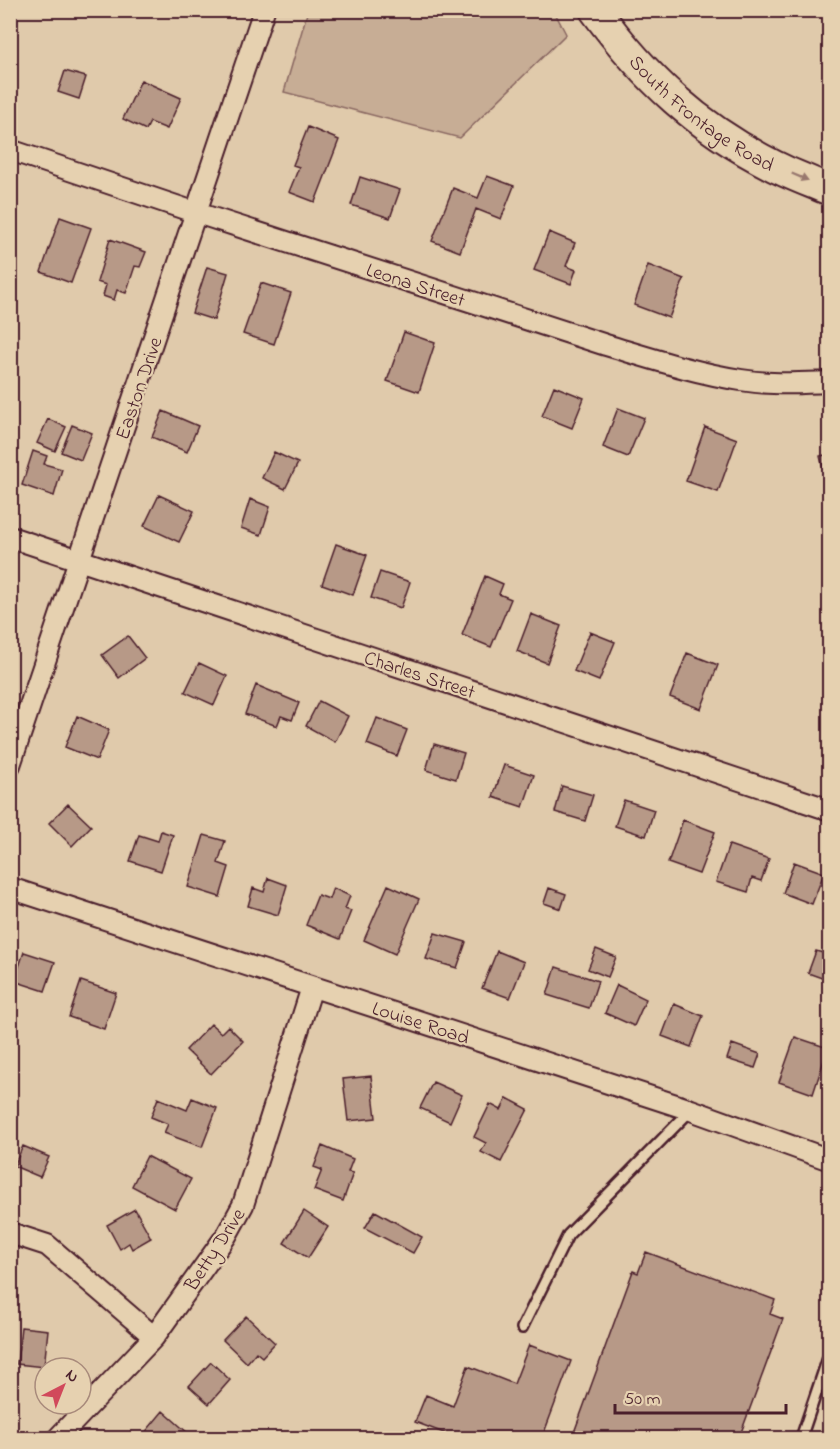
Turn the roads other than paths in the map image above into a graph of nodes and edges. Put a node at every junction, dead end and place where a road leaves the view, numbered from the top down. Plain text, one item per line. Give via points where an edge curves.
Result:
1 (264, 10) edge
2 (595, 10) edge
3 (10, 150) edge
4 (830, 189) edge
5 (197, 213) junction
6 (830, 382) edge
7 (10, 537) edge
8 (80, 561) junction
9 (10, 765) edge
10 (830, 810) edge
11 (10, 888) edge
12 (312, 987) junction
13 (691, 1110) junction
14 (830, 1160) edge
15 (10, 1233) edge
16 (522, 1328) dead end
17 (154, 1337) junction
18 (830, 1352) edge
19 (58, 1438) edge
20 (801, 1438) edge

1 - 5 street, Easton Drive
2 -> 4 main road, South Frontage Road via 657,84 709,128 758,157
3 - 5 street, Leona Street
5 - 6 street, Leona Street via 674,365 742,380
5 - 8 street, Easton Drive
7 - 8 street, Charles Street
8 - 9 street, Easton Drive
8 - 10 street, Charles Street
11 - 12 street, Louise Road
12 - 13 street, Louise Road
12 - 17 street, Betty Drive via 243,1205 226,1236
13 - 14 street, Louise Road
13 - 16 lane via 568,1235
15 - 17 street via 47,1245
17 - 19 street, Betty Drive
18 - 20 lane

